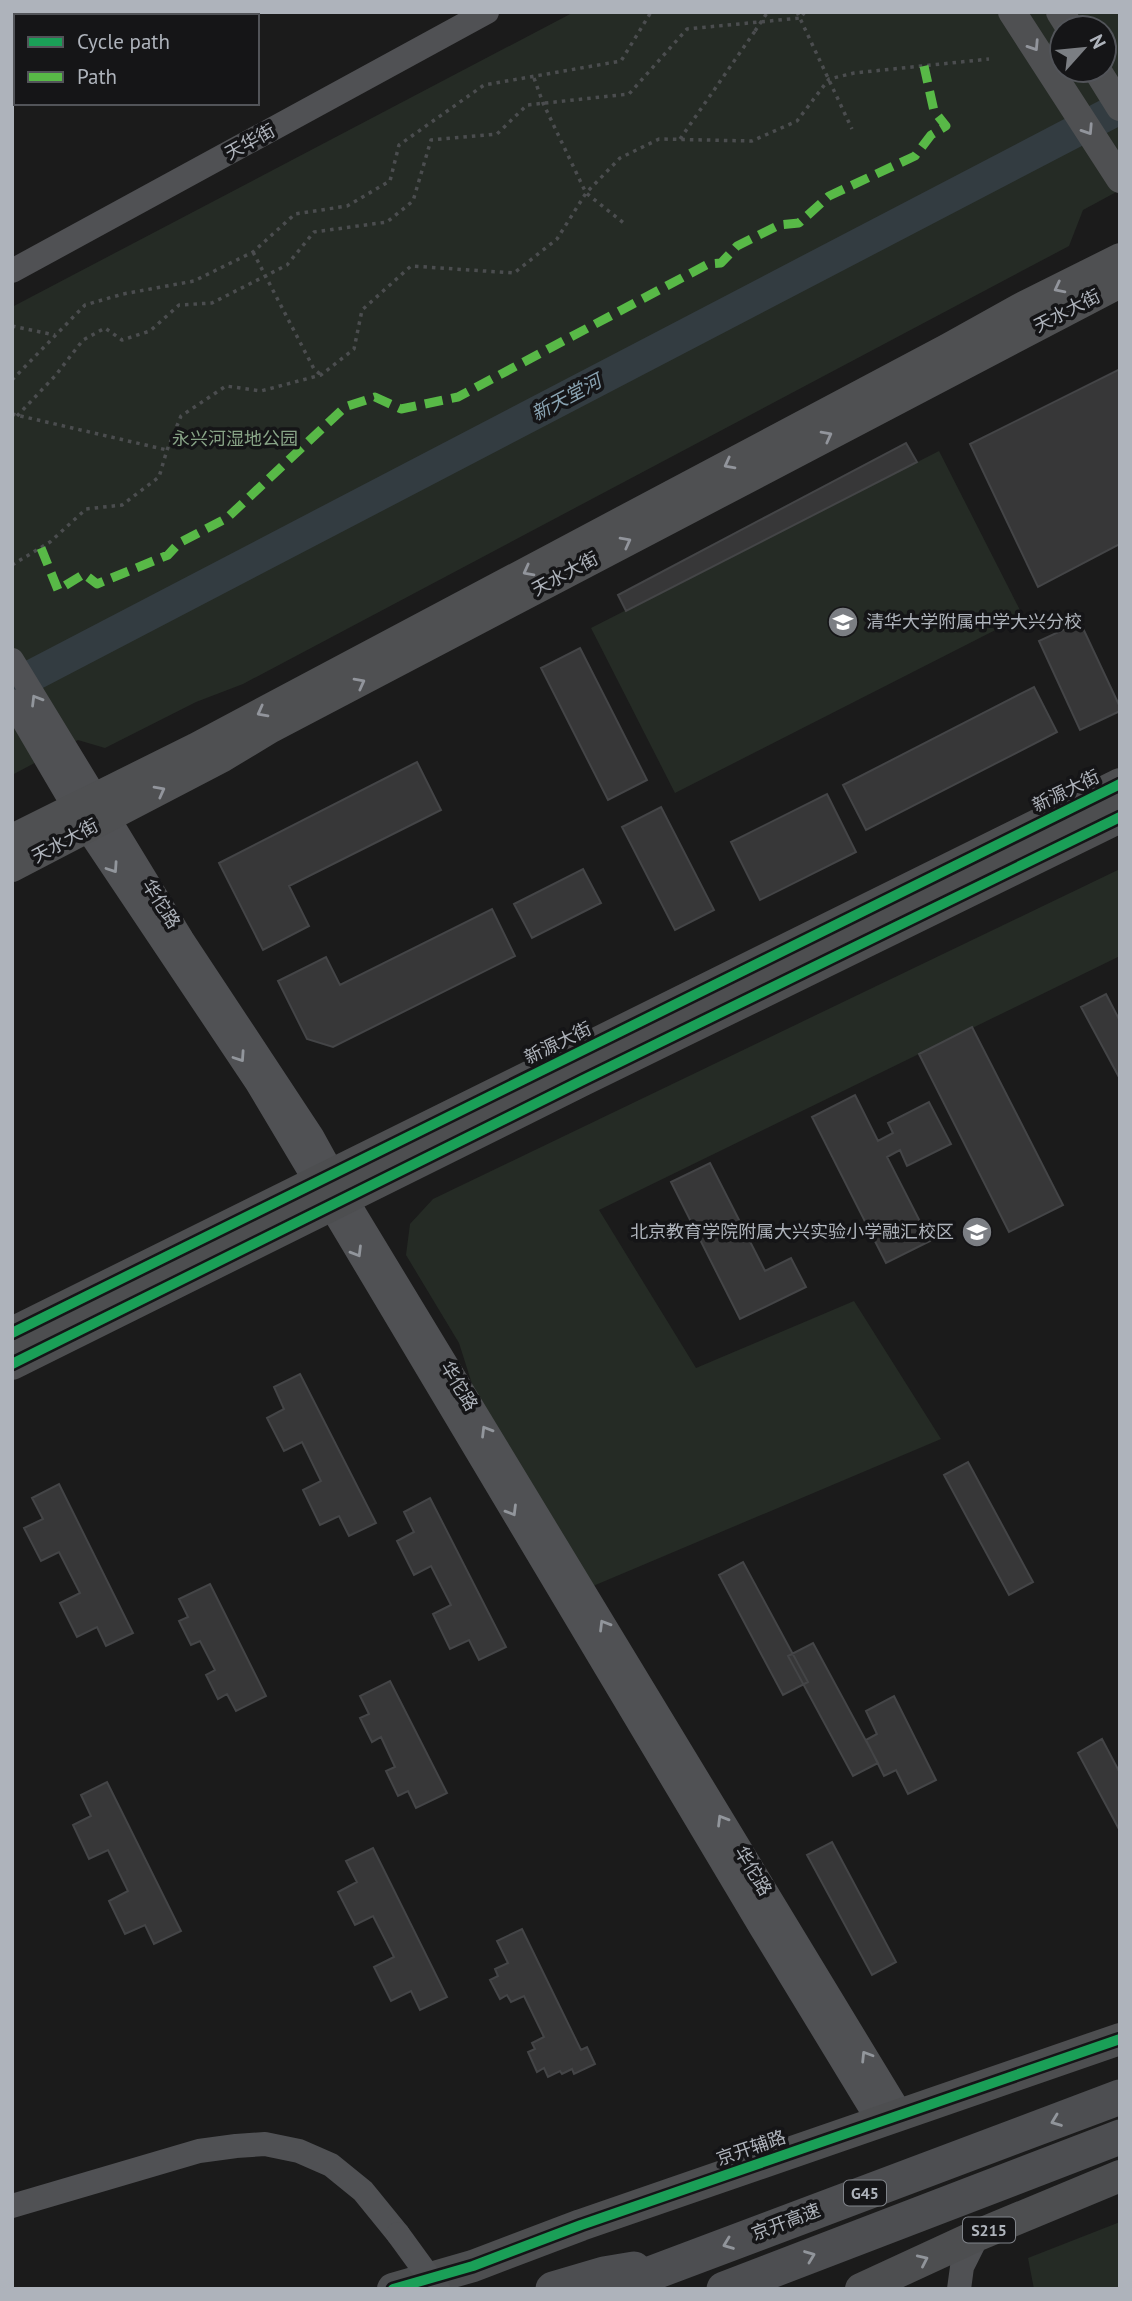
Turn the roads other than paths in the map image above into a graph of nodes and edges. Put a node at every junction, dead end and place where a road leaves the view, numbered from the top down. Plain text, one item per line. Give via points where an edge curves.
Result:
1 (487, 12) edge
2 (1012, 12) edge
3 (1106, 84) edge
4 (1120, 107) edge
5 (1120, 179) edge
6 (1120, 257) edge
7 (12, 271) edge
8 (1120, 284) edge
9 (12, 660) edge
10 (12, 701) edge
11 (49, 743) junction
12 (1120, 785) edge
13 (91, 813) junction
14 (1120, 817) edge
15 (12, 838) edge
16 (12, 868) edge
17 (331, 1190) junction
18 (12, 1333) edge
19 (12, 1364) edge
20 (1120, 2039) edge
21 (1120, 2097) edge
22 (890, 2118) junction
23 (1120, 2137) edge
24 (1120, 2176) edge
25 (12, 2206) edge
26 (978, 2235) junction
27 (685, 2260) junction
28 (393, 2289) edge
29 (438, 2289) edge
30 (553, 2289) edge
31 (610, 2289) edge
32 (724, 2289) edge
33 (861, 2289) edge
34 (904, 2289) edge
35 (959, 2289) edge

1 - 7 street, 天华街
2 -> 5 main road
3 - 4 main road
6 -> 13 main road, 天水大街 via 195,747
13 -> 8 main road, 天水大街 via 223,758
11 -> 9 street, 华佗路
10 - 11 street, 华佗路
11 - 13 street, 华佗路
12 - 17 main road, 新源大街
13 - 15 main road, 天水大街
13 - 16 main road, 天水大街
13 - 17 street, 华佗路 via 182,939 312,1136
14 - 17 main road, 新源大街
17 - 18 main road, 新源大街
17 - 19 main road, 新源大街
17 - 22 street, 华佗路 via 761,1928
20 - 22 main road, 京开辅路
21 -> 27 highway, 京开高速 / G45
22 - 28 main road, 京开辅路 via 473,2266
32 -> 23 highway, G45
24 - 26 main road, S215
25 - 29 street, bridge via 199,2151 265,2144 299,2151 331,2165 362,2190
33 -> 26 main road, S215
26 - 35 street via 962,2267
27 - 30 highway via 604,2274
27 - 31 highway, 京开高速 / G45
33 - 34 street via 891,2284

